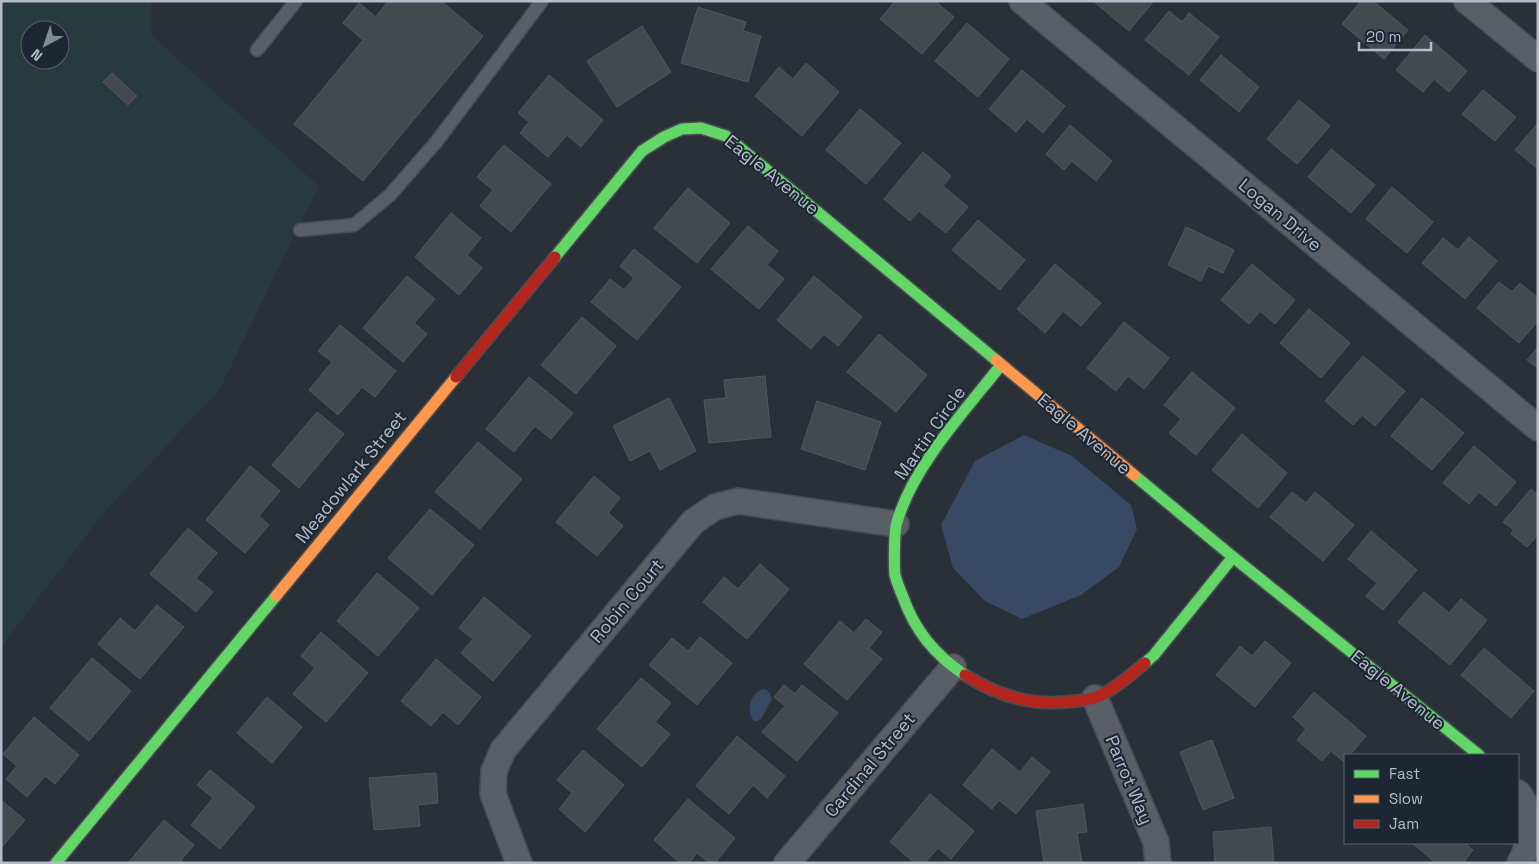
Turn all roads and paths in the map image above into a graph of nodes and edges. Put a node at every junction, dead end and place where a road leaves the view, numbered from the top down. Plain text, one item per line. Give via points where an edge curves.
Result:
1 (296, 1) edge
2 (542, 1) edge
3 (1022, 1) edge
4 (1467, 1) edge
5 (257, 50) dead end
6 (1538, 59) edge
7 (684, 127) joint
8 (300, 230) dead end
9 (1001, 365) junction
10 (1538, 428) edge
11 (896, 524) junction
12 (1233, 557) junction
13 (953, 667) junction
14 (1095, 698) junction
15 (1478, 754) edge
16 (1519, 794) edge
17 (56, 863) edge
18 (519, 863) edge
19 (787, 863) edge
20 (1158, 863) edge
21 (1520, 863) edge

1 - 5 lane
2 - 8 lane via 437,141 390,195 354,225
3 - 10 street, Logan Drive
4 - 6 street
7 - 9 street, Eagle Avenue via 707,128 726,136
7 - 17 street, Meadowlark Street via 664,135 642,151
9 - 11 street, Martin Circle via 933,452 909,490
9 - 12 street, Eagle Avenue
11 - 13 street, Martin Circle via 895,574 906,606 922,636
11 - 18 street, Robin Court via 738,501 715,507 693,522 504,750 494,771 494,794
12 - 14 street, Martin Circle via 1154,654 1125,680
12 - 15 street, Eagle Avenue
13 - 14 street, Martin Circle via 982,686 1018,699 1054,704
13 - 19 street, Cardinal Street
14 - 20 street, Parrot Way via 1156,842
16 - 21 street via 1530,826

